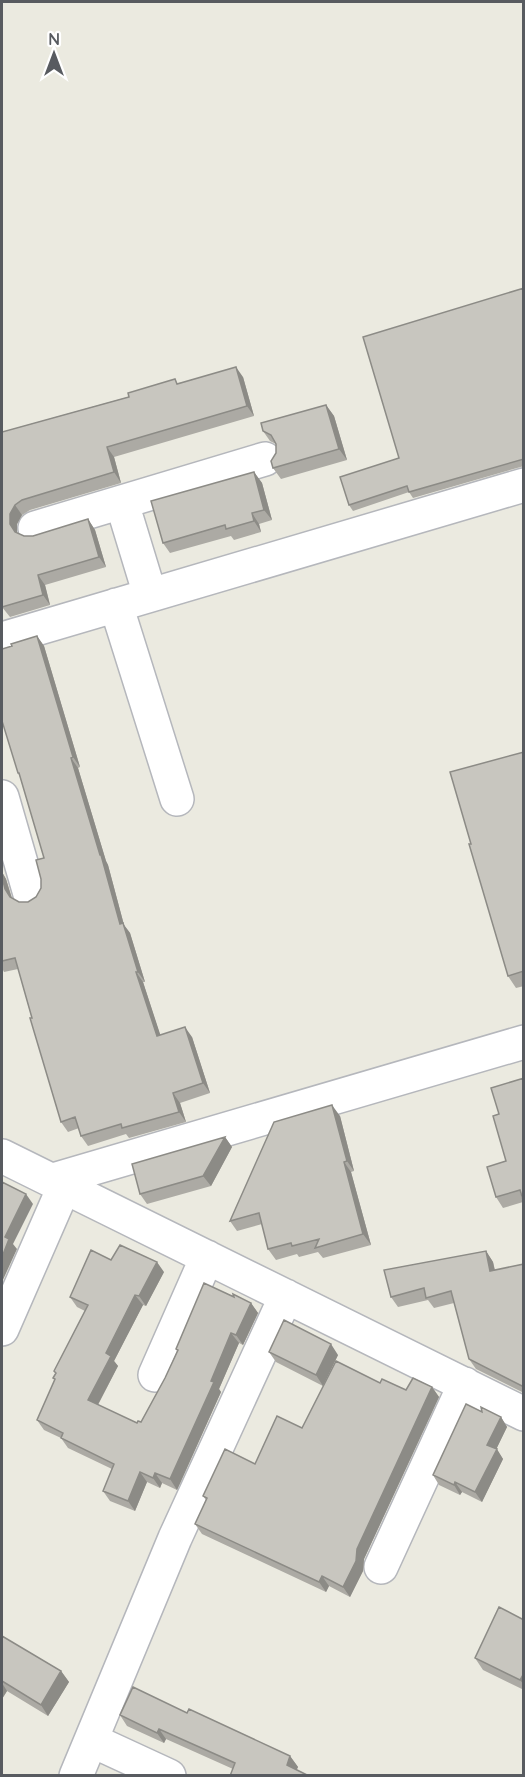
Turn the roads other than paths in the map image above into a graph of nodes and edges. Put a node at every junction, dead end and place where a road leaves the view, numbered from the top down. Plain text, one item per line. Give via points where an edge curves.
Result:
1 (265, 459) dead end
2 (524, 485) edge
3 (122, 503) junction
4 (35, 528) dead end
5 (150, 595) junction
6 (116, 605) junction
7 (2, 639) edge
8 (2, 797) edge
9 (177, 799) dead end
10 (30, 894) dead end
11 (524, 1042) edge
12 (2, 1156) edge
13 (59, 1184) junction
14 (207, 1257) junction
15 (286, 1296) junction
16 (2, 1329) edge
17 (155, 1375) dead end
18 (465, 1384) junction
19 (524, 1414) edge
20 (381, 1567) dead end
21 (91, 1740) junction
22 (76, 1776) edge
23 (168, 1776) edge

1 - 3 street
2 - 5 street
3 - 4 street
3 - 5 street
5 - 6 street
6 - 7 street
6 - 9 street
8 - 10 street
11 - 13 street
12 - 13 street
13 - 14 street
13 - 16 street
14 - 15 street
14 - 17 street
15 - 18 street
15 - 21 street via 175,1538
18 - 19 street
18 - 20 street
21 - 22 street
21 - 23 street

